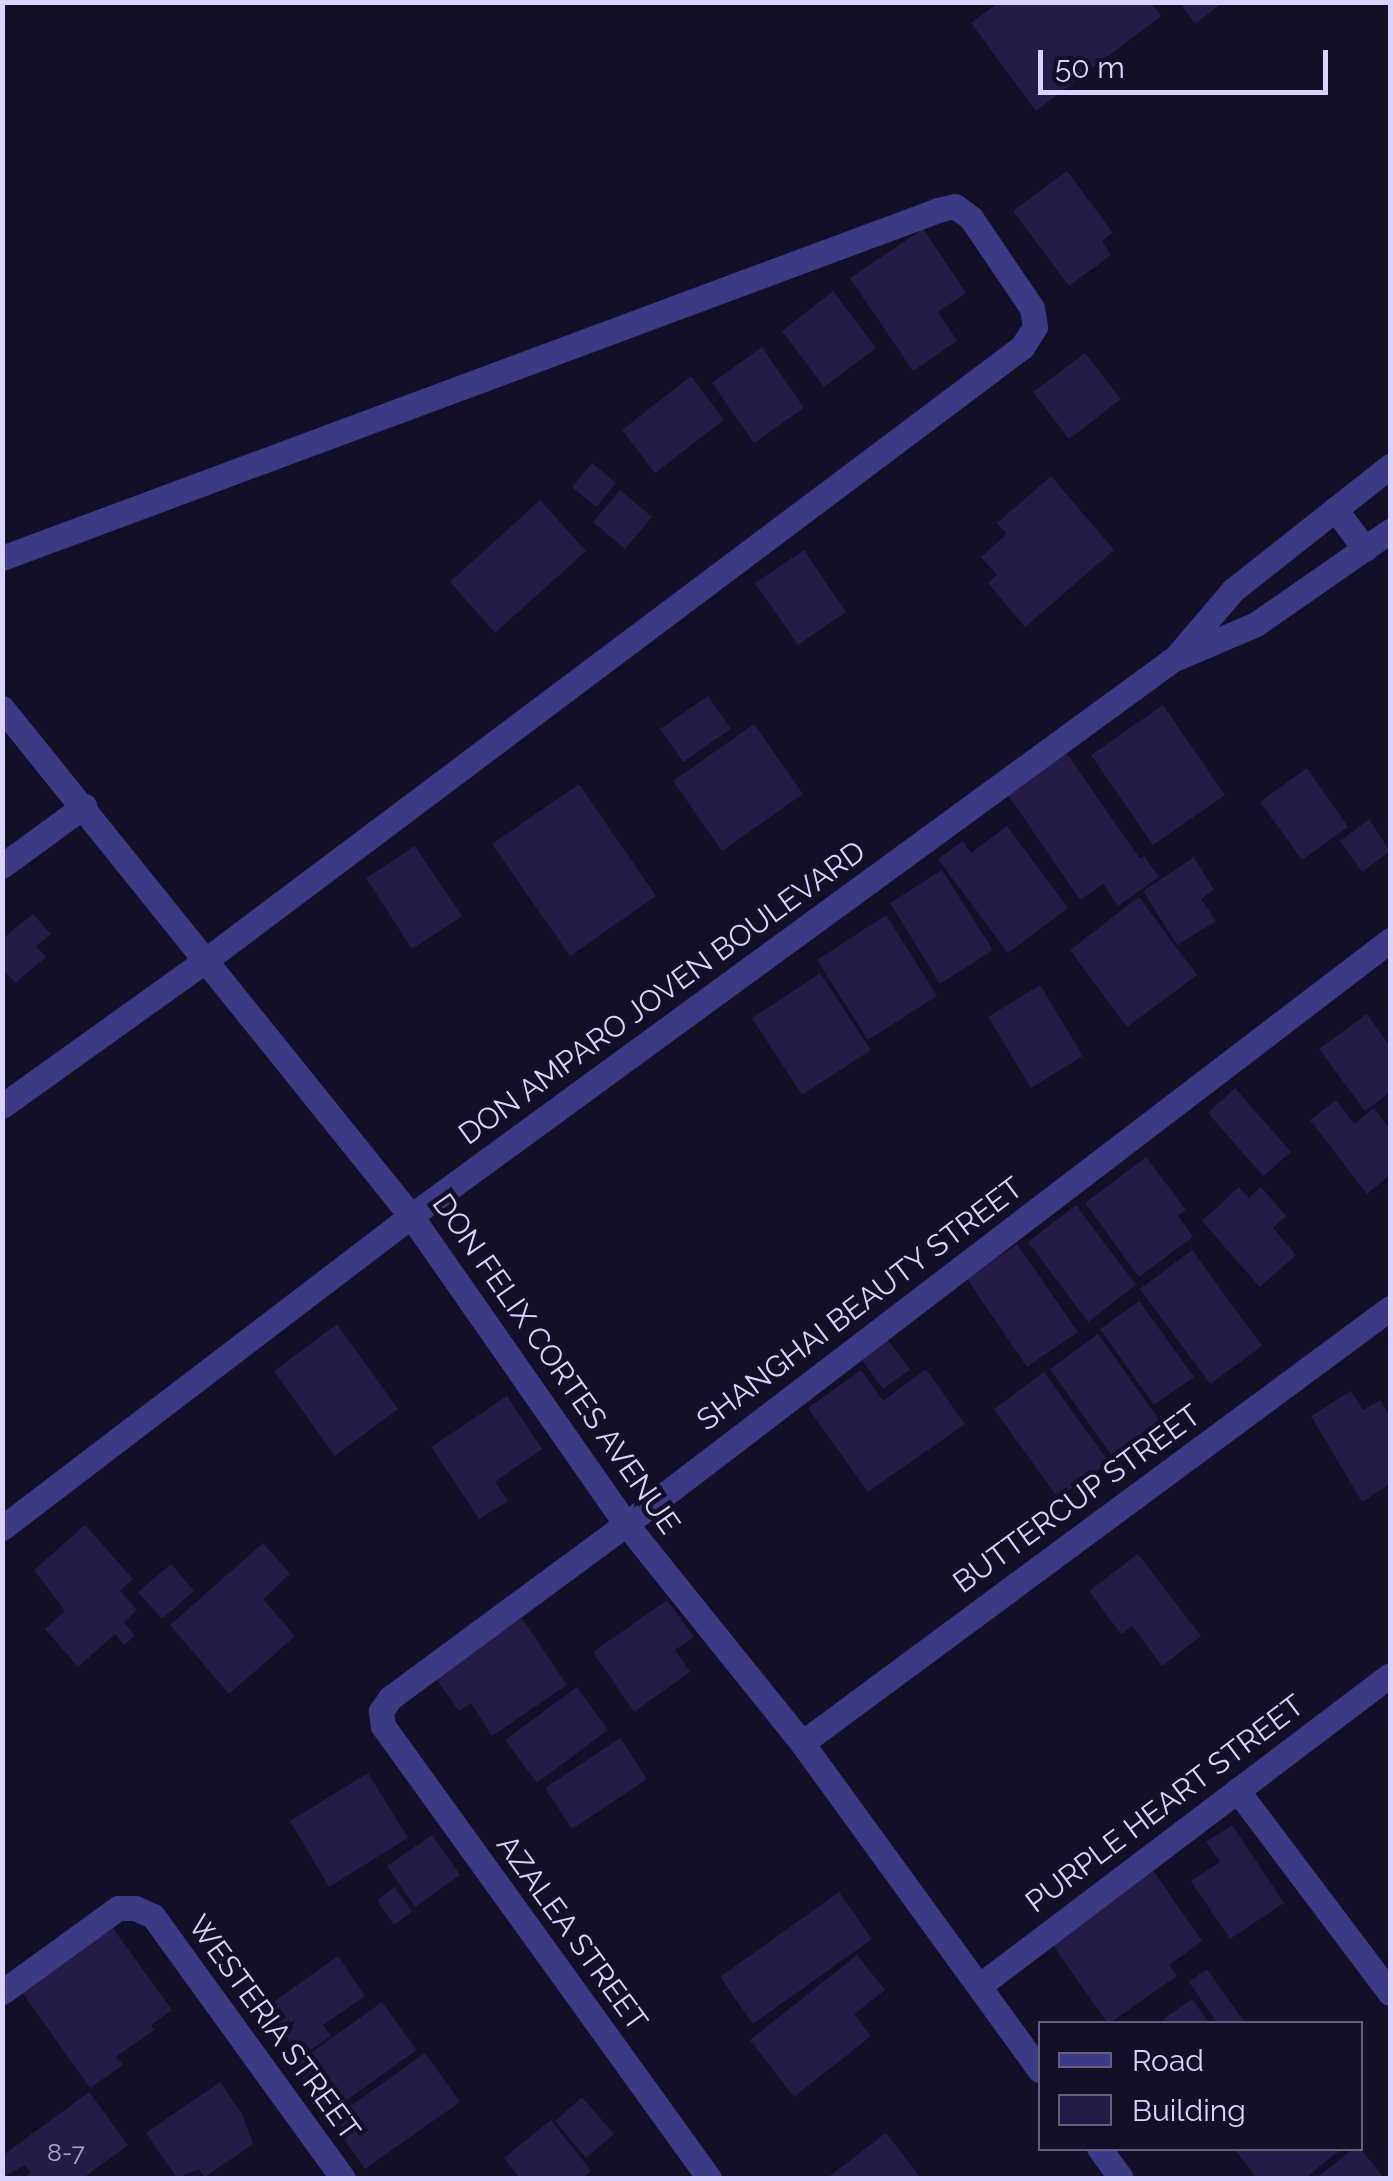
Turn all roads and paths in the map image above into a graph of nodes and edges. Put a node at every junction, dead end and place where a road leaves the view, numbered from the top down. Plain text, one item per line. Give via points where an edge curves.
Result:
1 (1390, 466) edge
2 (1336, 509) junction
3 (1390, 531) edge
4 (1365, 549) junction
5 (2, 558) edge
6 (1172, 660) junction
7 (2, 708) edge
8 (84, 806) junction
9 (2, 866) edge
10 (1390, 940) edge
11 (206, 960) junction
12 (2, 1106) edge
13 (411, 1216) junction
14 (1390, 1308) edge
15 (626, 1524) junction
16 (2, 1528) edge
17 (1390, 1675) edge
18 (383, 1726) joint
19 (802, 1742) junction
20 (1237, 1790) junction
21 (978, 1986) junction
22 (2, 1992) edge
23 (1390, 1993) edge
24 (1038, 2067) edge
25 (1101, 2151) edge
26 (342, 2178) edge
27 (708, 2178) edge
28 (1121, 2178) edge

1 - 2 street, DON AMPARO JOVEN BOULEVARD
2 - 4 street
2 - 6 street, DON AMPARO JOVEN BOULEVARD via 1233,590
3 - 4 street, DON AMPARO JOVEN BOULEVARD
4 - 6 street, DON AMPARO JOVEN BOULEVARD via 1256,624
5 - 11 street via 938,210 955,206 971,218 1032,308 1035,327 1022,348
6 - 13 street, DON AMPARO JOVEN BOULEVARD
7 - 8 street, DON FELIX CORTES AVENUE
8 - 9 street
8 - 11 street, DON FELIX CORTES AVENUE
10 - 15 street, SHANGHAI BEAUTY STREET
11 - 12 street
11 - 13 street, DON FELIX CORTES AVENUE
13 - 15 street, DON FELIX CORTES AVENUE
13 - 16 street, DON AMPARO JOVEN BOULEVARD
14 - 19 street, BUTTERCUP STREET
15 - 18 street, SHANGHAI BEAUTY STREET via 390,1698 381,1712
15 - 19 street, DON FELIX CORTES AVENUE
17 - 20 street, PURPLE HEART STREET
18 - 27 street, AZALEA STREET
19 - 21 street, DON FELIX CORTES AVENUE
20 - 21 street, PURPLE HEART STREET
20 - 23 street
21 - 24 street, DON FELIX CORTES AVENUE
22 - 26 street, WESTERIA STREET via 118,1908 154,1916
25 - 28 street

